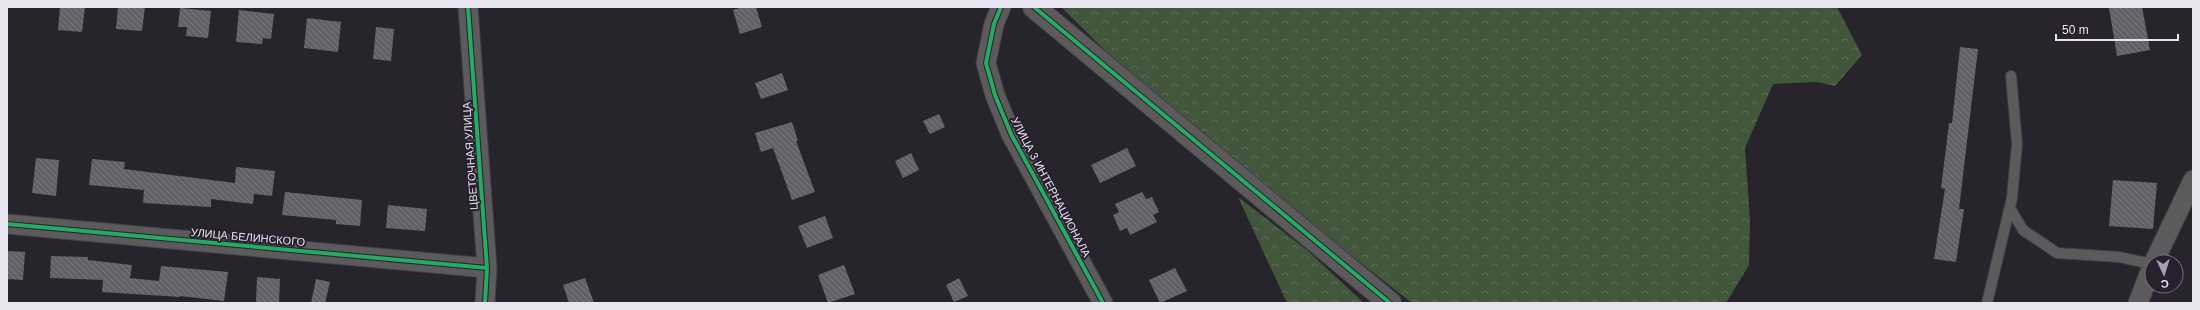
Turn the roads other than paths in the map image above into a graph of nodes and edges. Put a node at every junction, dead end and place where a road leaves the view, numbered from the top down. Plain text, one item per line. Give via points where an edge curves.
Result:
1 (468, 7) edge
2 (1001, 7) edge
3 (1034, 7) edge
4 (2011, 76) dead end
5 (2193, 180) edge
6 (2010, 208) junction
7 (7, 224) edge
8 (2157, 254) edge
9 (2144, 261) edge
10 (487, 268) junction
11 (2144, 288) edge
12 (485, 303) edge
13 (1103, 303) edge
14 (1390, 303) edge
15 (1987, 303) edge
16 (2138, 303) edge

1 - 10 street, ЦВЕТОЧНАЯ УЛИЦА
2 - 13 street, УЛИЦА 3 ИНТЕРНАЦИОНАЛА via 994,24 986,63 995,95 1011,134
3 - 14 street
4 - 6 lane via 2017,144
5 - 8 street
6 - 9 lane via 2023,230 2057,253
6 - 15 lane
7 - 10 street, УЛИЦА БЕЛИНСКОГО
10 - 12 street, ЦВЕТОЧНАЯ УЛИЦА
11 - 16 street

